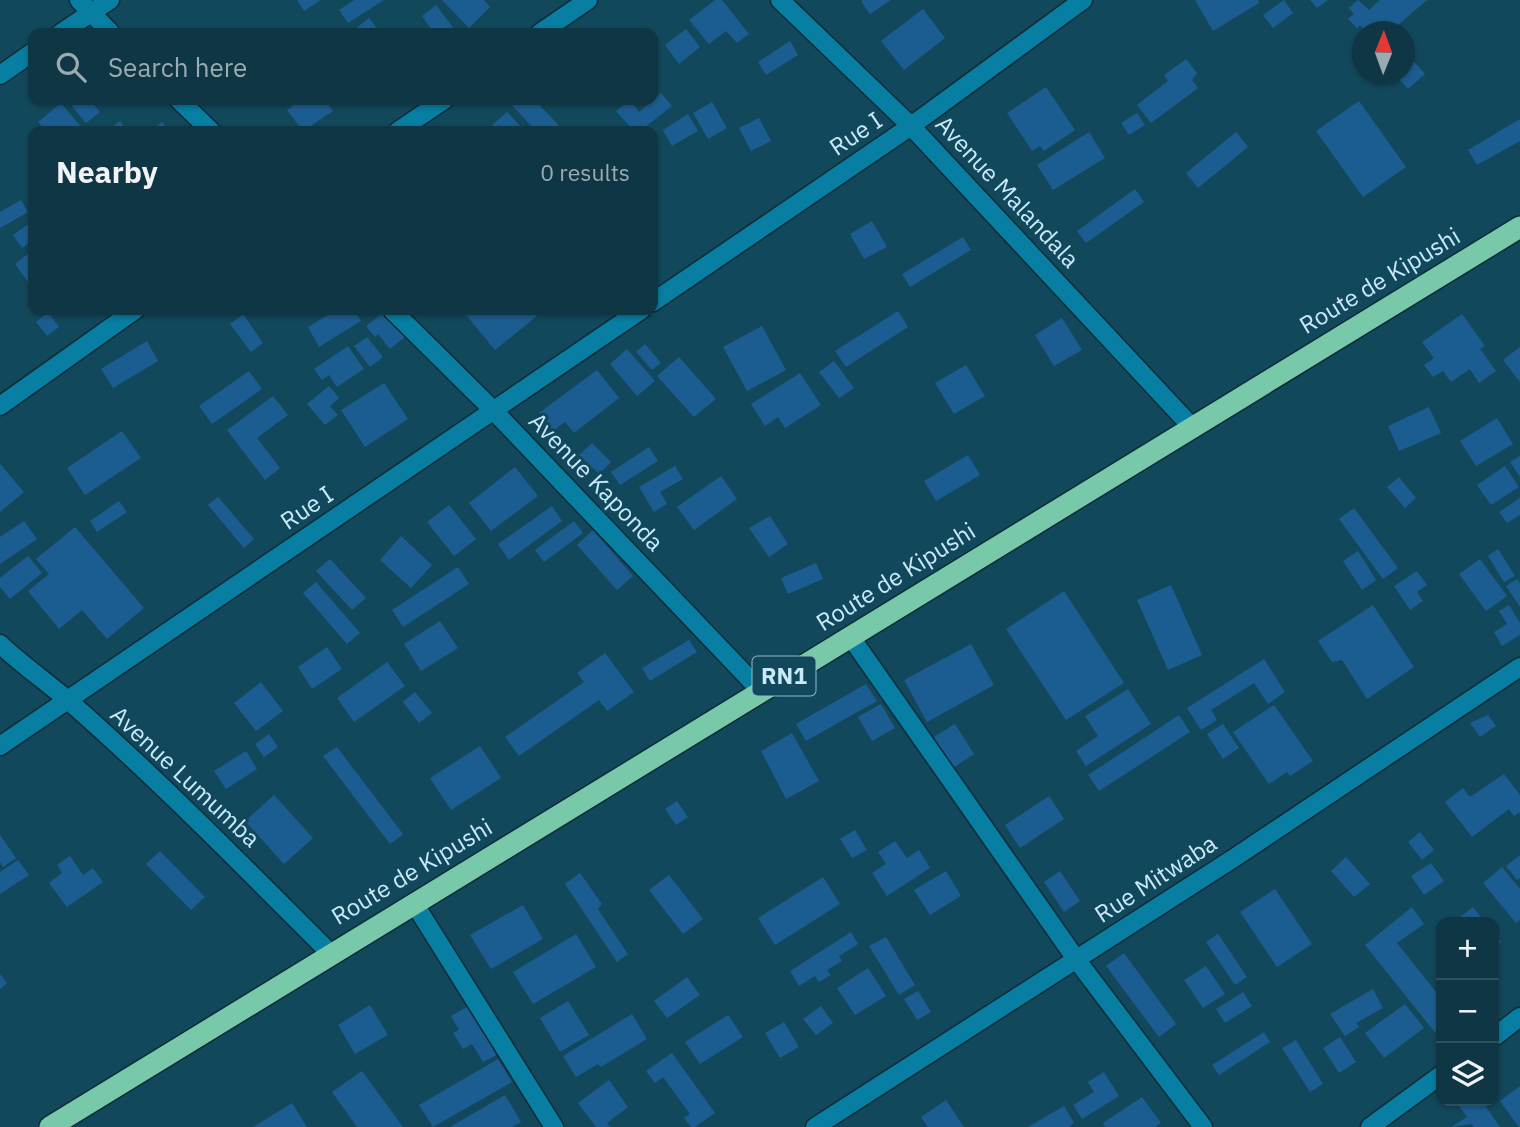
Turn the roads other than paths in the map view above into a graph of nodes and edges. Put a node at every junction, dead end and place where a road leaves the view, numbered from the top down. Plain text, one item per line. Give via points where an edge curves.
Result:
1 (110, 0) edge
2 (588, 0) edge
3 (780, 0) edge
4 (1083, 0) edge
5 (85, 7) edge
6 (66, 28) edge
7 (106, 28) edge
8 (547, 28) edge
9 (28, 55) edge
10 (0, 75) edge
11 (184, 105) edge
12 (437, 105) edge
13 (206, 126) edge
14 (405, 126) edge
15 (911, 126) junction
16 (1516, 236) edge
17 (658, 299) edge
18 (128, 315) edge
19 (398, 315) edge
20 (634, 315) edge
21 (0, 406) edge
22 (493, 410) junction
23 (1191, 426) junction
24 (850, 636) junction
25 (0, 645) edge
26 (1520, 667) edge
27 (761, 691) junction
28 (68, 701) junction
29 (0, 746) edge
30 (414, 903) junction
31 (330, 953) junction
32 (1076, 959) junction
33 (1520, 1017) edge
34 (1499, 1033) edge
35 (1436, 1079) edge
36 (50, 1127) edge
37 (554, 1127) edge
38 (815, 1127) edge
39 (1203, 1127) edge
40 (1370, 1127) edge

1 - 5 street
2 - 8 street
3 - 15 street, Avenue Malandala
4 - 15 street, Rue I
5 - 6 street
5 - 7 street
9 - 10 street
11 - 13 street
12 - 14 street
15 - 17 street, Rue I
15 - 23 street, Avenue Malandala
16 - 23 highway, Route de Kipushi / RN1
18 - 21 street
19 - 22 street, Avenue Kaponda
20 - 22 street, Rue I
22 - 27 street, Avenue Kaponda
22 - 28 street, Rue I
23 - 24 highway, Route de Kipushi / RN1
24 - 27 highway, Route de Kipushi / RN1
24 - 32 street
25 - 28 street, Avenue Lumumba
26 - 32 street, Rue Mitwaba
27 - 30 highway, Route de Kipushi / RN1
28 - 29 street, Rue I
28 - 31 street, Avenue Lumumba via 200,822
30 - 31 highway, Route de Kipushi / RN1
30 - 37 street
31 - 36 highway, Route de Kipushi / RN1
32 - 38 street, Rue Mitwaba
32 - 39 street
33 - 34 street
35 - 40 street

